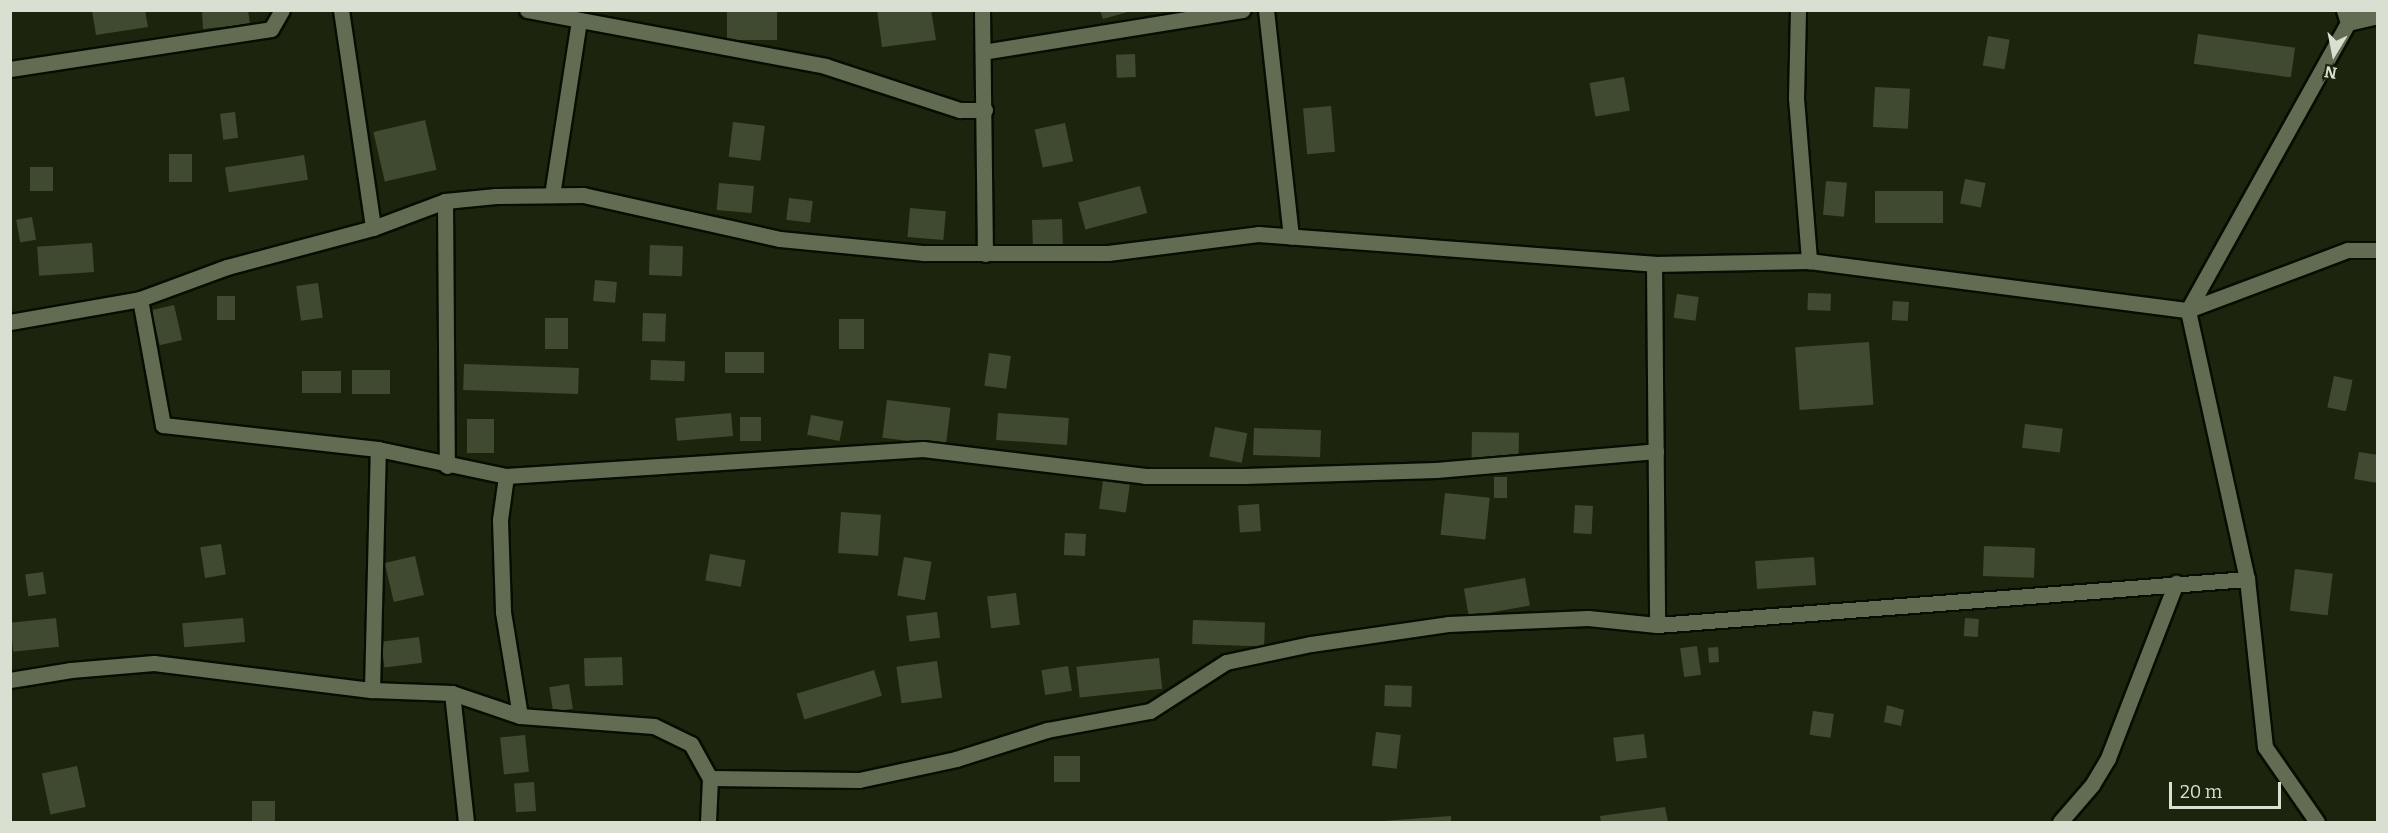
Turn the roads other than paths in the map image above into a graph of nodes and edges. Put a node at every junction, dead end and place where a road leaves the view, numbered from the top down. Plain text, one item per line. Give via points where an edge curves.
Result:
1 (282, 10) edge
2 (341, 10) edge
3 (527, 10) edge
4 (982, 10) edge
5 (1243, 10) edge
6 (1266, 10) edge
7 (1798, 10) edge
8 (2363, 10) edge
9 (2378, 16) edge
10 (2346, 17) edge
11 (579, 20) junction
12 (983, 52) junction
13 (10, 69) edge
14 (985, 110) junction
15 (552, 195) junction
16 (445, 201) junction
17 (373, 228) junction
18 (1291, 237) junction
19 (2378, 250) edge
20 (984, 254) junction
21 (1809, 261) junction
22 (1654, 264) junction
23 (140, 299) junction
24 (2188, 310) junction
25 (10, 322) edge
26 (378, 449) junction
27 (1656, 451) junction
28 (447, 466) junction
29 (506, 476) junction
30 (2247, 579) junction
31 (2176, 583) junction
32 (1657, 625) junction
33 (10, 680) edge
34 (372, 690) junction
35 (452, 693) junction
36 (520, 717) junction
37 (710, 778) junction
38 (466, 822) edge
39 (708, 822) edge
40 (2060, 822) edge
41 (2317, 822) edge

1 - 13 street via 271,29
2 - 17 street
3 - 11 street
4 - 12 street
5 - 12 street
6 - 18 street
7 - 21 street via 1796,98
8 - 10 street
9 - 10 street
10 - 24 street
11 - 14 street via 825,66 960,110
11 - 15 street
12 - 14 street
14 - 20 street
15 - 16 street
15 - 20 street via 583,195 780,239 924,253
16 - 17 street
16 - 28 street
17 - 23 street via 227,267
18 - 20 street via 1258,234 1108,253
18 - 22 street
19 - 24 street via 2348,250
21 - 22 street
21 - 24 street
22 - 27 street
23 - 25 street
23 - 26 street via 163,425
24 - 30 street
26 - 28 street
26 - 34 street
27 - 29 street via 1436,470 1145,476 923,449
27 - 32 street
28 - 29 street
29 - 36 street via 500,520 503,612
30 - 31 street
30 - 41 street via 2265,747
31 - 32 street
31 - 40 street via 2108,758 2092,785
32 - 37 street via 1588,618 1448,624 1311,644 1226,662 1150,711 1047,730 956,759 859,780
33 - 34 street via 71,669 154,663
34 - 35 street
35 - 36 street
35 - 38 street
36 - 37 street via 654,726 691,744
37 - 39 street

